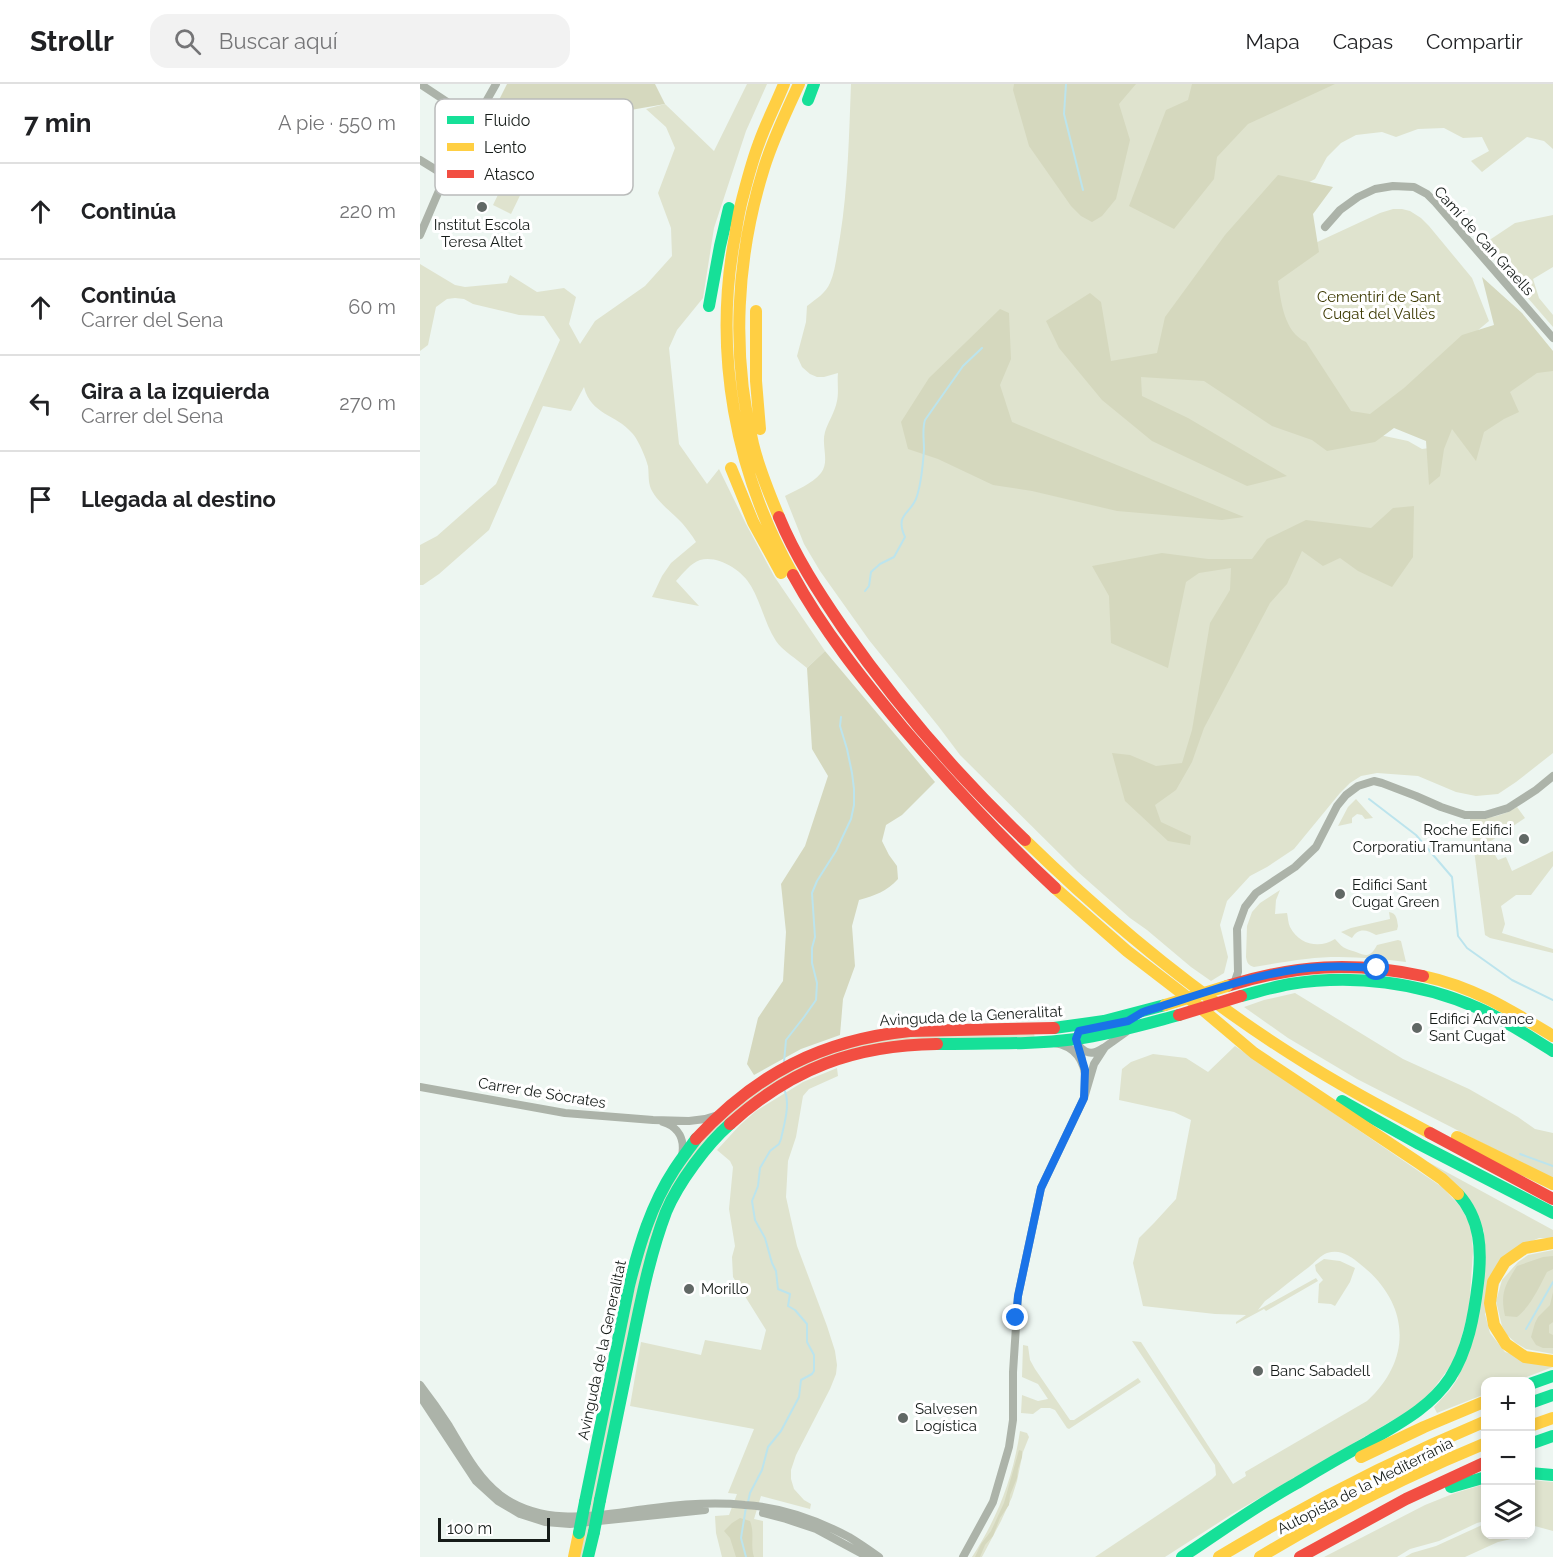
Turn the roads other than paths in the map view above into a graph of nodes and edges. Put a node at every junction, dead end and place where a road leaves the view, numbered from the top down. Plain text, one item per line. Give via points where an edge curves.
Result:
1 (420, 84) edge
2 (496, 84) edge
3 (784, 84) edge
4 (799, 84) edge
5 (814, 84) edge
6 (443, 99) edge
7 (488, 99) edge
8 (808, 100) dead end
9 (765, 126) junction
10 (420, 160) edge
11 (435, 169) edge
12 (437, 195) edge
13 (1325, 227) dead end
14 (420, 234) edge
15 (709, 306) dead end
16 (756, 311) dead end
17 (1553, 338) edge
18 (730, 468) dead end
19 (791, 542) junction
20 (826, 627) junction
21 (1553, 776) edge
22 (1238, 972) junction
23 (1254, 979) junction
24 (1229, 985) junction
25 (1143, 1012) junction
26 (1206, 1012) junction
27 (1161, 1020) junction
28 (1553, 1036) edge
29 (1046, 1042) junction
30 (1078, 1043) junction
31 (1105, 1047) junction
32 (1553, 1051) edge
33 (1082, 1061) junction
34 (420, 1088) edge
35 (1084, 1098) junction
36 (1387, 1110) junction
37 (718, 1115) junction
38 (660, 1120) junction
39 (682, 1160) junction
40 (1553, 1184) edge
41 (1553, 1198) edge
42 (1553, 1213) edge
43 (1553, 1243) edge
44 (1553, 1361) edge
45 (1553, 1376) edge
46 (1535, 1382) edge
47 (420, 1385) edge
48 (1553, 1395) edge
49 (420, 1396) edge
50 (1535, 1401) edge
51 (1481, 1403) edge
52 (1553, 1418) edge
53 (1481, 1423) edge
54 (1535, 1424) edge
55 (1553, 1436) edge
56 (1535, 1442) edge
57 (1481, 1445) edge
58 (1481, 1464) edge
59 (1535, 1473) edge
60 (1553, 1475) edge
61 (1481, 1478) edge
62 (729, 1507) junction
63 (757, 1508) junction
64 (1237, 1523) junction
65 (1352, 1528) junction
66 (574, 1557) edge
67 (588, 1557) edge
68 (868, 1557) edge
69 (879, 1557) edge
70 (963, 1557) edge
71 (1182, 1557) edge
72 (1219, 1557) edge
73 (1260, 1557) edge
74 (1300, 1557) edge

1 - 6 street
2 - 7 street
3 - 9 main road
4 - 19 main road via 758,189 745,250 740,306 741,364 749,420 770,494
5 - 8 main road
9 - 15 main road via 749,149 730,204
9 - 20 main road via 746,178 731,248 726,323 730,388 742,450 764,517 793,576
10 - 11 street
12 - 14 street
13 - 17 street, Camí de Can Graells via 1340,210 1375,189 1414,188 1434,201
16 - 19 main road via 760,428
18 - 20 main road via 774,561 806,610
19 - 36 main road via 821,596 880,678 949,761 1033,849 1115,923 1202,992 1287,1051
20 - 26 main road via 902,726 1000,834 1097,925
21 - 22 street via 1508,808 1485,815 1465,815 1382,783 1358,786 1337,806 1317,847 1256,893 1245,907 1237,929
22 - 23 street
22 - 24 street
23 - 24 main road, Avinguda de la Generalitat
23 - 28 main road, Avinguda de la Generalitat via 1319,967 1399,971 1467,989 1503,1005
24 - 25 main road, Avinguda de la Generalitat, bridge
25 - 30 street via 1128,1021 1079,1031
25 - 37 main road, Avinguda de la Generalitat via 1074,1027 930,1030 863,1037 797,1061
26 - 42 main road via 1353,1107
26 - 64 main road via 1252,1051 1454,1190 1474,1220 1481,1254 1471,1331 1453,1374 1436,1396 1414,1415 1294,1484
27 - 30 main road, Avinguda de la Generalitat
27 - 31 street via 1124,1032
27 - 32 main road, Avinguda de la Generalitat, bridge via 1276,987 1320,981 1374,981 1453,998
29 - 30 main road, Avinguda de la Generalitat
29 - 33 street via 1069,1048
29 - 67 main road, Avinguda de la Generalitat, bridge via 912,1044 834,1060 769,1092 718,1134 688,1173 667,1210 654,1250
30 - 31 street via 1091,1053
30 - 33 street
31 - 35 street via 1094,1064
33 - 35 street
34 - 38 street, Carrer de Sòcrates via 565,1113
35 - 70 street via 1041,1188 1018,1296 1009,1447 993,1502
36 - 40 main road via 1455,1135
36 - 41 main road
37 - 38 street, Carrer de Sòcrates via 697,1120
37 - 39 main road, Avinguda de la Generalitat
38 - 39 street via 678,1131 683,1143
39 - 66 main road, Avinguda de la Generalitat, bridge via 656,1204 632,1274
43 - 44 main road via 1523,1250 1512,1257 1497,1274 1489,1296 1492,1322 1504,1342 1522,1356
45 - 46 main road
47 - 62 street via 483,1479 499,1494 526,1509 572,1517 683,1505
48 - 50 main road
49 - 62 street via 476,1480 498,1501 520,1514 570,1524
51 - 64 main road via 1390,1443
52 - 54 main road
53 - 72 main road, Autopista de la Mediterrània via 1328,1493
55 - 56 main road
57 - 73 main road, Autopista de la Mediterrània via 1393,1485
58 - 65 main road
59 - 60 main road
61 - 65 main road
62 - 63 street
63 - 68 street via 816,1529
63 - 69 street via 816,1522
64 - 71 main road
65 - 74 main road

